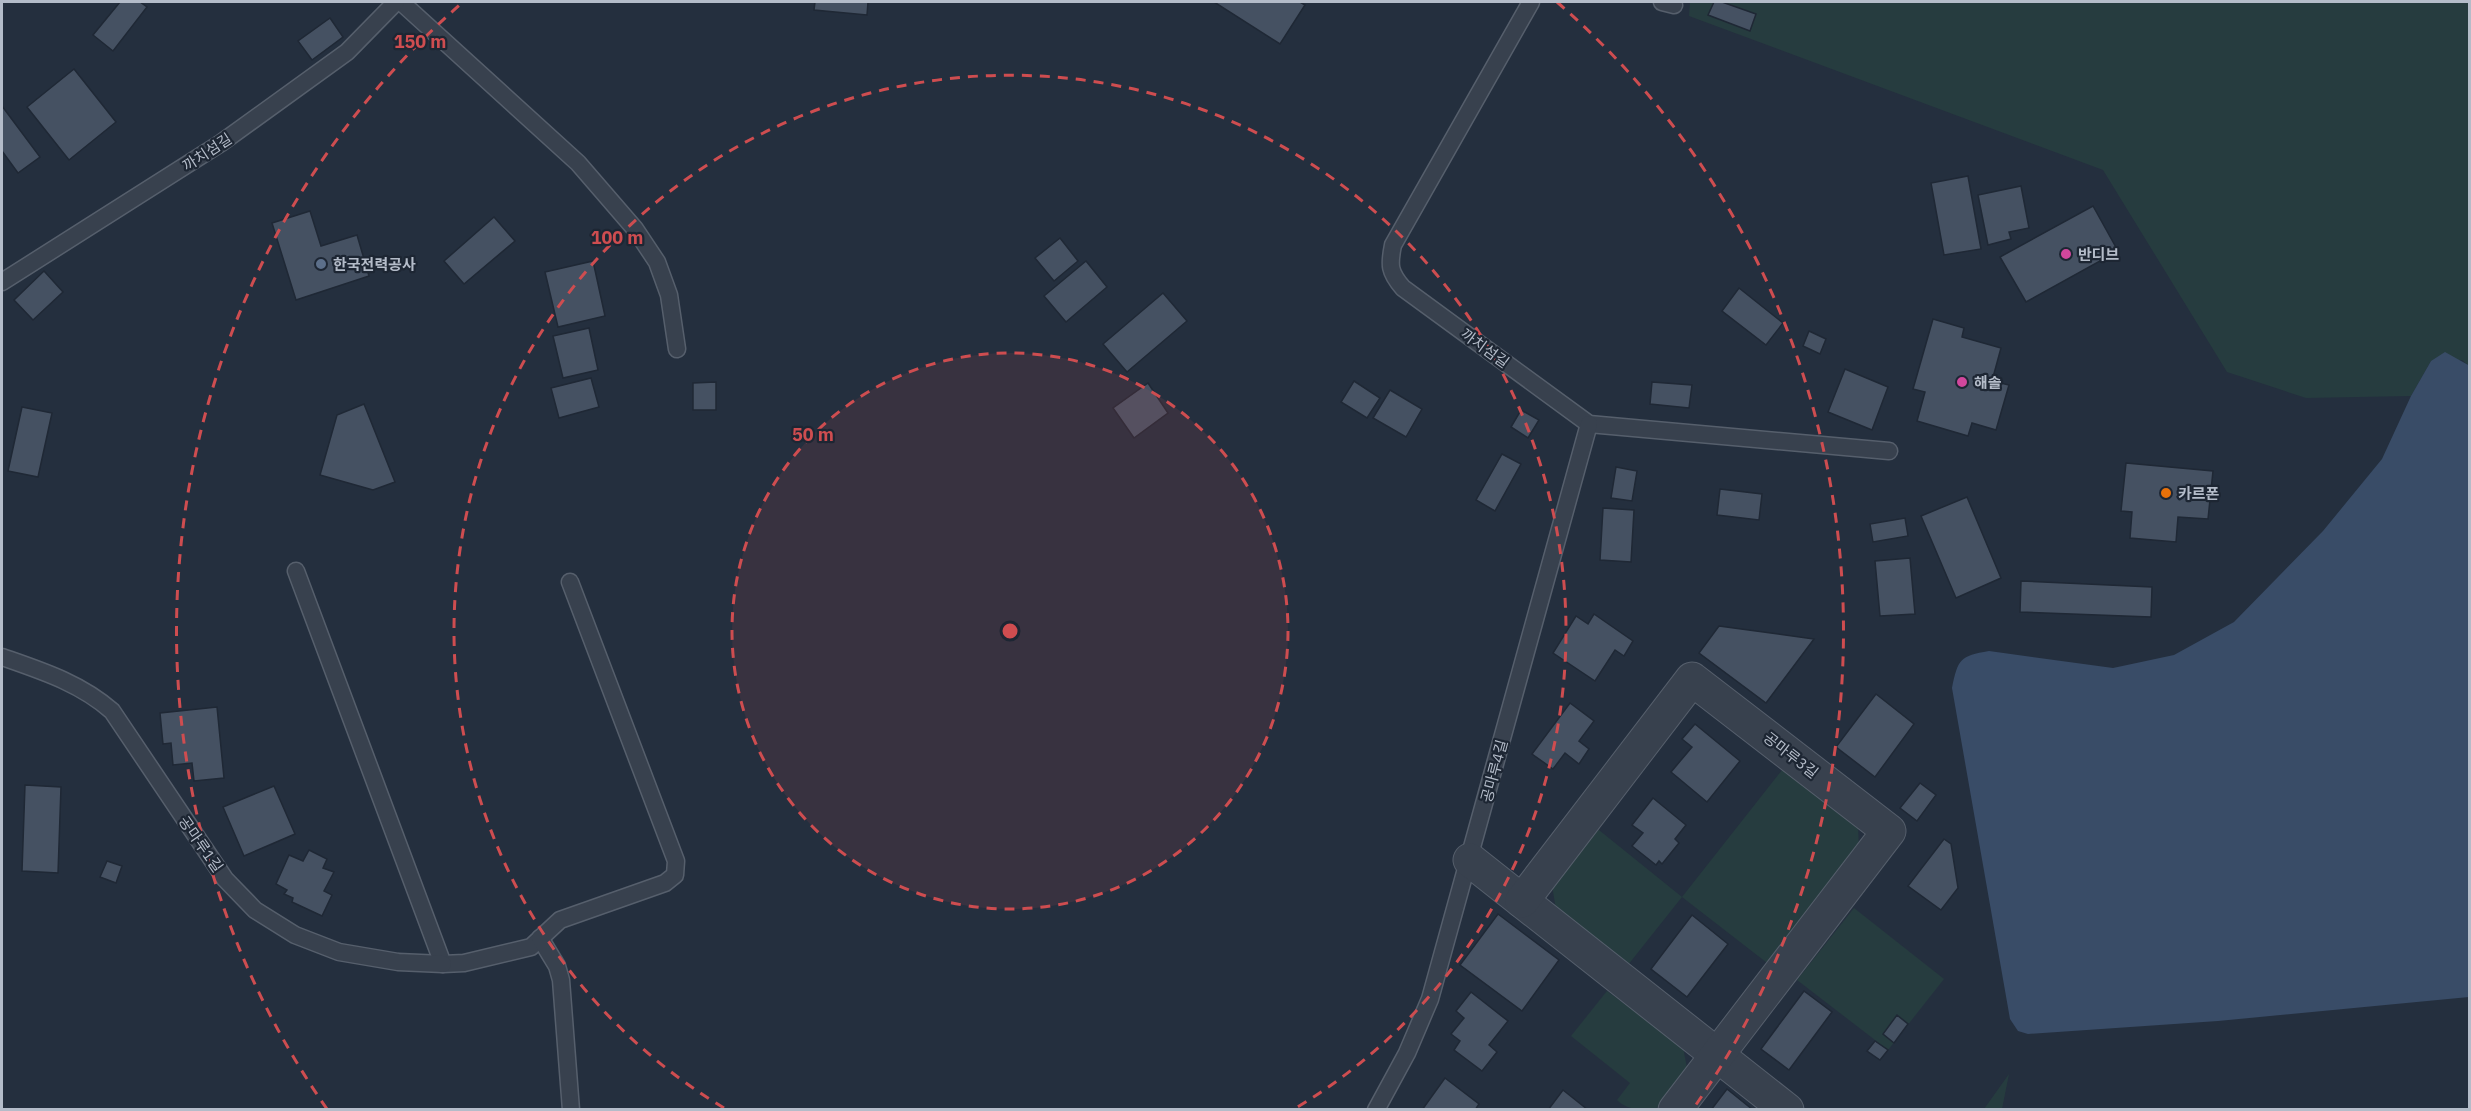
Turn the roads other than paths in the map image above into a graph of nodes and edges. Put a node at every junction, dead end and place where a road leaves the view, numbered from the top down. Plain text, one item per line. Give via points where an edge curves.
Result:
1 (396, 2) edge
2 (401, 2) edge
3 (1531, 2) edge
4 (2, 282) edge
5 (677, 349) dead end
6 (1588, 424) junction
7 (1889, 451) dead end
8 (296, 571) dead end
9 (570, 582) dead end
10 (2, 657) edge
11 (1470, 860) junction
12 (1522, 901) junction
13 (540, 938) junction
14 (443, 964) junction
15 (1718, 1054) junction
16 (571, 1110) edge
17 (1376, 1110) edge
18 (1675, 1110) edge
19 (1787, 1110) edge

1 - 4 lane, 까치섬길 via 347,52 222,143
2 - 5 lane via 578,163 635,229 657,262 669,295
3 - 6 lane, 까치섬길 via 1393,245 1390,260 1393,276 1403,288
6 - 7 lane
6 - 11 lane, 공마루4길
8 - 14 lane
9 - 13 lane, 공마루1길 via 676,861 675,875 665,883 560,920
10 - 14 lane, 공마루1길 via 70,682 112,711 225,879 255,910 295,935 339,952 398,962
11 - 12 street
11 - 17 lane, 공마루4길 via 1430,999
12 - 15 street
12 - 15 street, 공마루3길 via 1692,679 1889,831
13 - 14 lane, 공마루1길 via 531,947 464,963
13 - 16 lane via 561,980
15 - 18 street, 공마루3길
15 - 19 street

